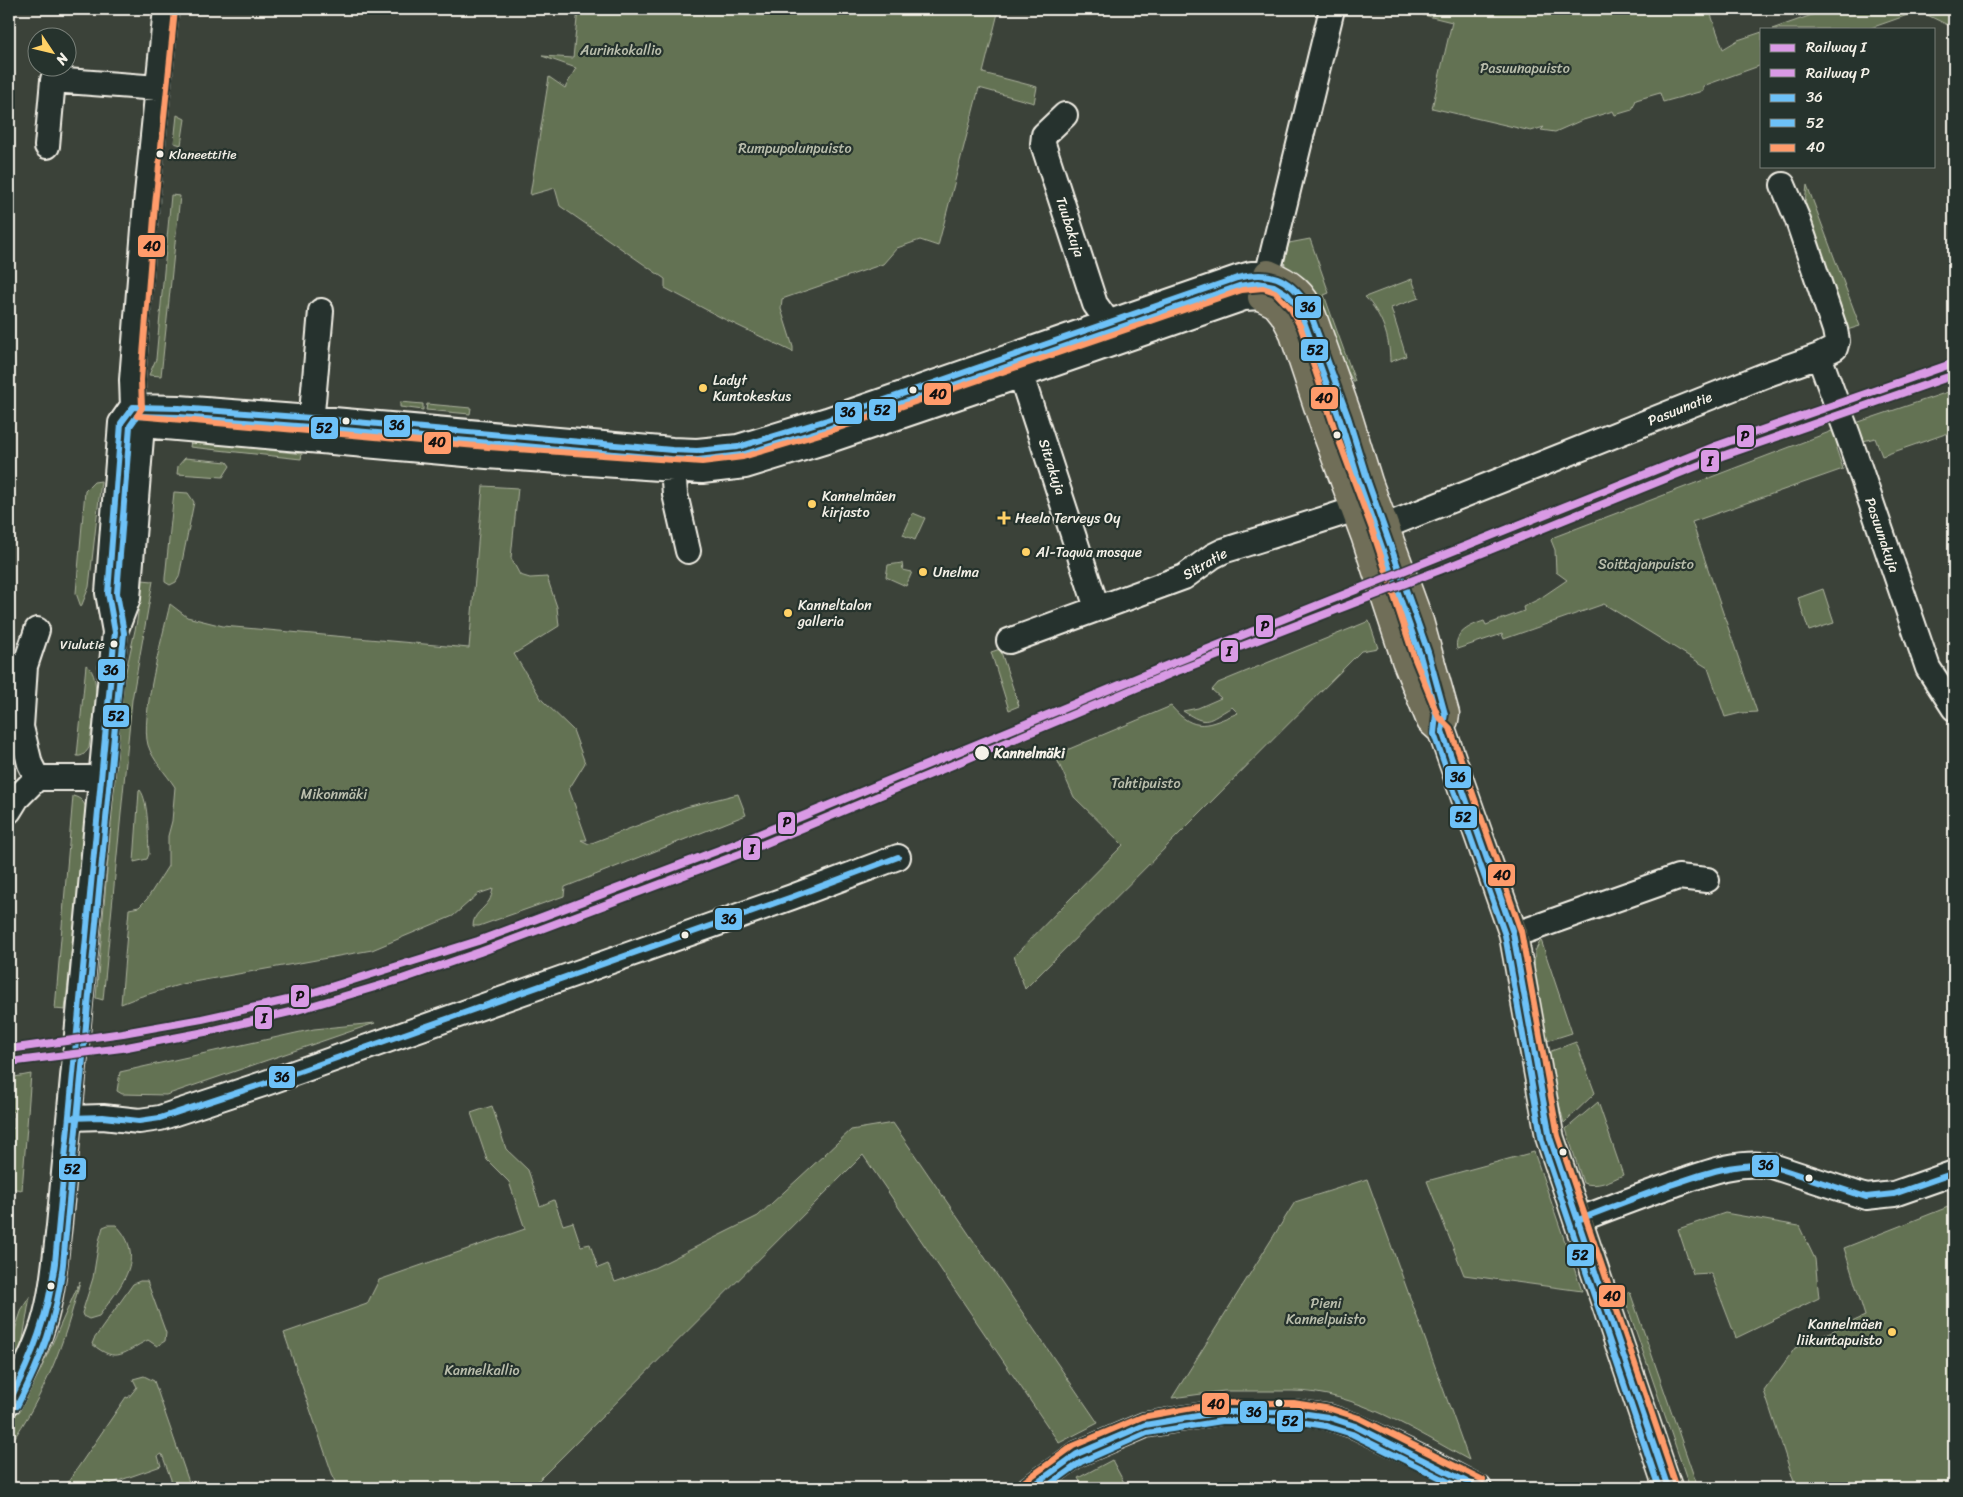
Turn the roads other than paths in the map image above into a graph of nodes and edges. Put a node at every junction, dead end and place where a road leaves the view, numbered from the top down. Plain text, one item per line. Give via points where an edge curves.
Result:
1 (166, 9) edge
2 (1332, 9) edge
3 (158, 88) junction
4 (1065, 115) dead end
5 (47, 146) dead end
6 (1783, 185) dead end
7 (1265, 285) junction
8 (321, 311) dead end
9 (1112, 332) junction
10 (1819, 356) junction
11 (1018, 365) junction
12 (132, 418) junction
13 (310, 429) junction
14 (673, 460) junction
15 (1370, 518) junction
16 (688, 551) dead end
17 (1097, 608) junction
18 (37, 630) dead end
19 (1009, 641) dead end
20 (1954, 708) edge
21 (37, 778) junction
22 (100, 778) junction
23 (9, 811) edge
24 (898, 857) dead end
25 (1707, 880) dead end
26 (1513, 933) junction
27 (71, 1118) junction
28 (1954, 1173) edge
29 (1578, 1220) junction
30 (9, 1402) edge
31 (1030, 1488) edge
32 (1479, 1488) edge
33 (1668, 1488) edge

1 - 3 street
2 - 7 street
3 - 5 street via 53,80
3 - 12 street via 132,380
4 - 9 street, Tuubakuja via 1044,136 1043,144 1094,304
6 - 10 street, Pasuunatie via 1835,330 1835,348
7 - 9 street via 1244,276
7 - 15 main road via 1289,284 1308,304 1348,417
8 - 13 street
9 - 11 street
10 - 15 street, Pasuunatie
10 - 20 street, Pasuunakuja via 1928,668
11 - 14 street via 833,438 745,466 702,471
11 - 17 street, Sitrakuja
12 - 13 street
12 - 22 street via 128,598 115,632
13 - 14 street via 487,456
14 - 16 street via 675,494
15 - 17 street, Sitratie via 1223,551 1184,577
15 - 26 main road via 1428,652 1445,714 1442,731
17 - 19 street, Sitratie
18 - 21 street via 25,666 21,727
21 - 22 street
21 - 23 street
22 - 27 street
24 - 27 street via 792,898 160,1118 139,1121
25 - 26 street via 1678,877
26 - 29 main road via 1550,1138
27 - 30 street via 44,1323
28 - 29 street via 1894,1194 1866,1197 1772,1166 1756,1163 1734,1165
29 - 33 main road
31 - 32 street via 1078,1454 1145,1425 1221,1412 1294,1412 1328,1417 1355,1426

